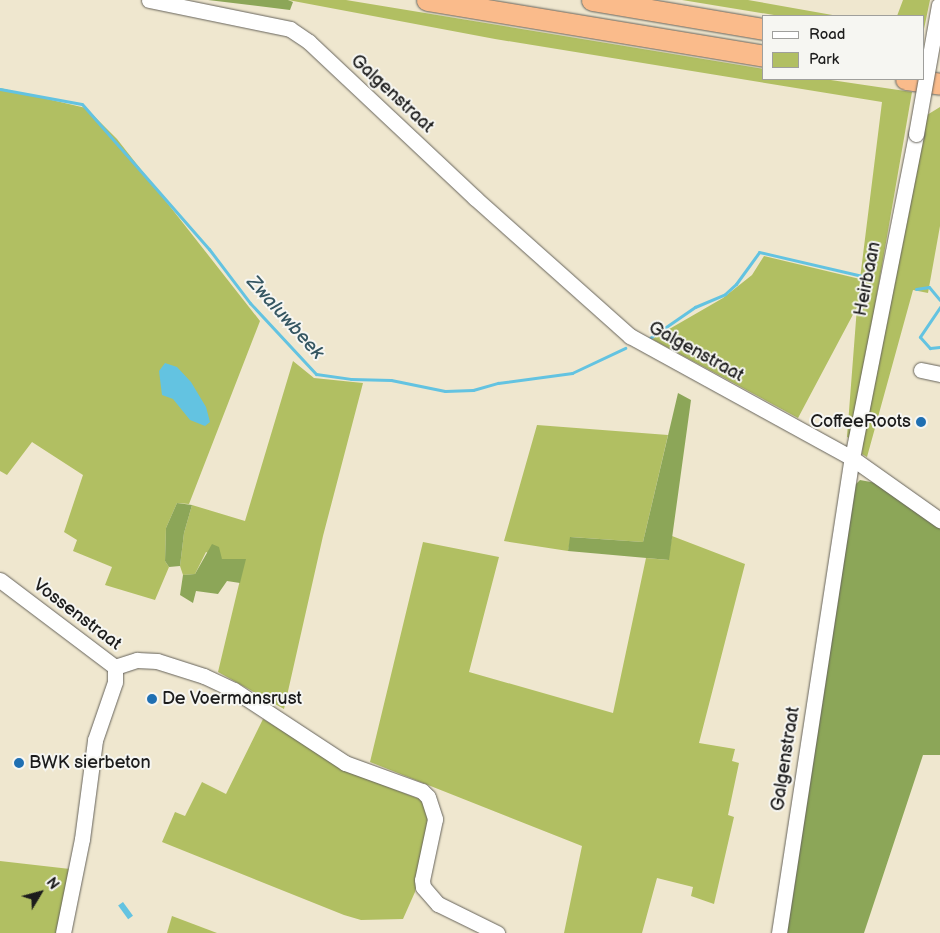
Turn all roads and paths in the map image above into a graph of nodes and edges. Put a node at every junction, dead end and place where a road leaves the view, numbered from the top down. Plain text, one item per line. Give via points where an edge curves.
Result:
1 (149, 0) edge
2 (427, 0) edge
3 (592, 0) edge
4 (939, 3) edge
5 (762, 29) edge
6 (925, 54) edge
7 (762, 56) edge
8 (940, 56) edge
9 (913, 80) edge
10 (940, 84) edge
11 (921, 370) dead end
12 (940, 374) edge
13 (852, 458) junction
14 (940, 520) edge
15 (0, 580) edge
16 (115, 667) junction
17 (63, 933) edge
18 (497, 933) edge
19 (779, 933) edge

1 - 13 street, Galgenstraat via 290,29 309,42 475,198 630,336
2 - 7 highway
3 - 5 highway
4 - 13 street, Heirbaan, bridge
6 - 8 highway
9 - 10 highway
11 - 12 street
13 - 14 street
13 - 19 street, Galgenstraat
15 - 16 street, Vossenstraat
16 - 17 street via 115,682 96,740 82,839
16 - 18 street, Vossenstraat via 137,660 157,661 204,676 234,690 345,763 422,792 428,797 435,818 423,887 438,904

